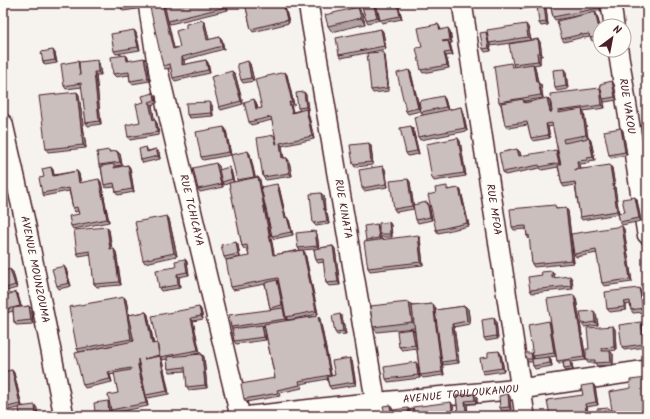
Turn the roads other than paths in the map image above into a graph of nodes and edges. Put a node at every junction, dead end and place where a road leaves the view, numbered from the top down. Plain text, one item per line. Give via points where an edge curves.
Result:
1 (148, 3) edge
2 (308, 3) edge
3 (462, 3) edge
4 (611, 3) edge
5 (613, 18) edge
6 (619, 58) edge
7 (3, 124) edge
8 (647, 234) edge
9 (647, 370) edge
10 (520, 389) junction
11 (377, 409) edge
12 (64, 416) edge
13 (240, 416) edge
14 (251, 416) edge
15 (525, 416) edge

1 - 13 street, RUE TCHICAYA via 158,70
2 - 11 street, RUE KINATA
3 - 10 street, RUE MFOA
4 - 5 street
6 - 8 street, RUE VAKOU
7 - 12 street, AVENUE MOUNZOUMA
9 - 10 street, AVENUE TOULOUKANOU
10 - 11 street, AVENUE TOULOUKANOU
10 - 15 street, RUE MFOA
11 - 14 street, AVENUE TOULOUKANOU

